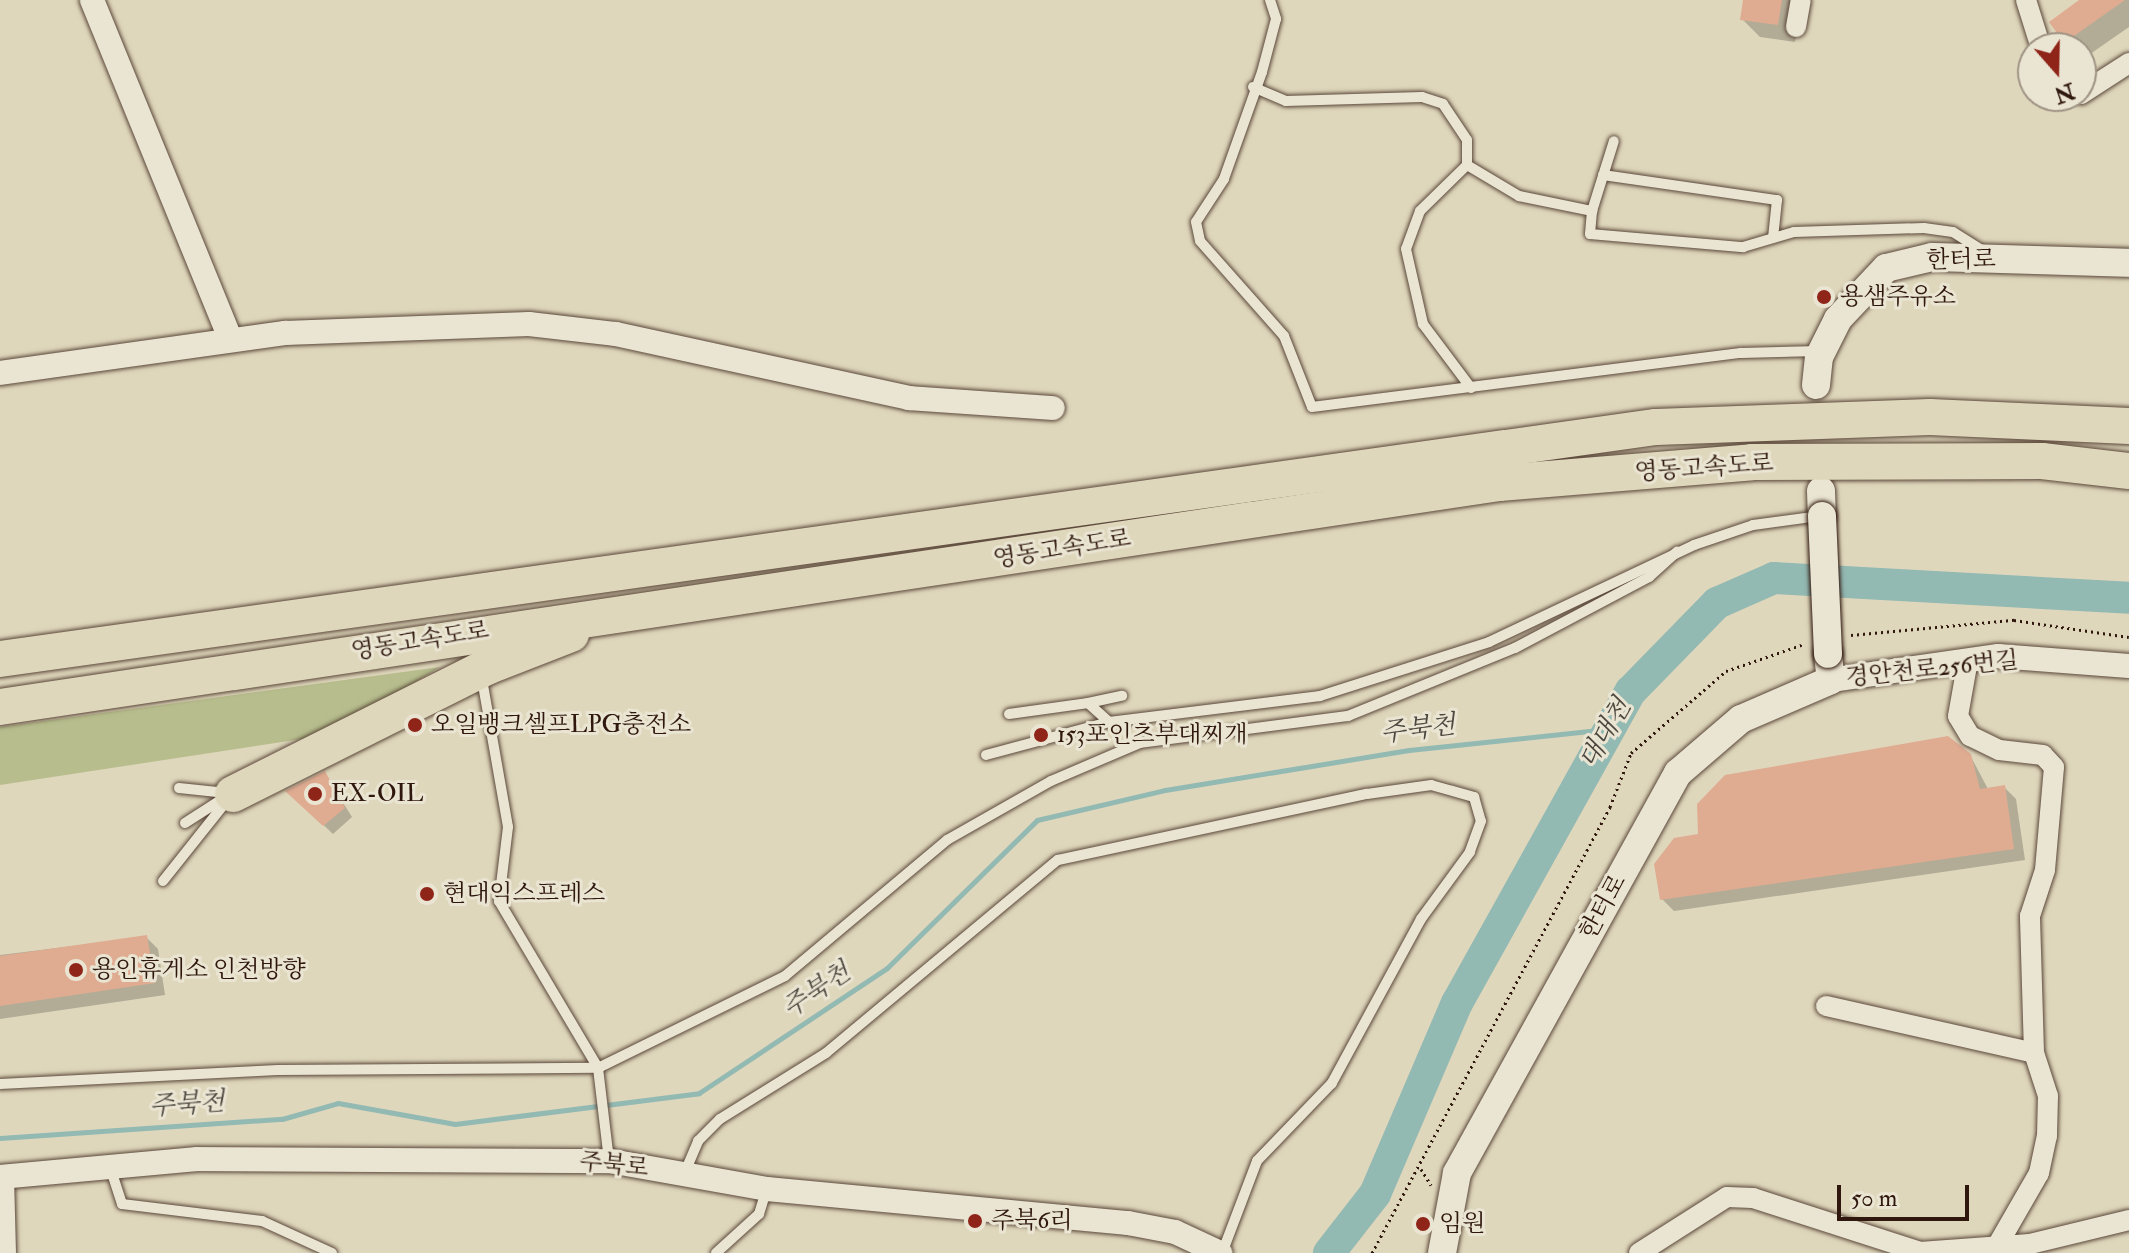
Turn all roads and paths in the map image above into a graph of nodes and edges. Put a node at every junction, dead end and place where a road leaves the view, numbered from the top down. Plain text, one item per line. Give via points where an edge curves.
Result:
1 (92, 0) edge
2 (1270, 0) edge
3 (1801, 0) edge
4 (2026, 0) edge
5 (1796, 27) dead end
6 (2036, 32) edge
7 (2129, 63) edge
8 (2097, 84) edge
9 (1253, 87) junction
10 (1614, 141) dead end
11 (1467, 165) junction
12 (1603, 175) junction
13 (1592, 211) junction
14 (1773, 237) junction
15 (1992, 259) junction
16 (2129, 263) edge
17 (231, 340) junction
18 (1822, 351) junction
19 (0, 373) edge
20 (1816, 385) dead end
21 (1471, 388) junction
22 (1053, 408) dead end
23 (2129, 426) edge
24 (2129, 471) edge
25 (1822, 504) joint
26 (1677, 552) junction
27 (700, 597) junction
28 (2129, 637) edge
29 (1828, 653) junction
30 (0, 659) edge
31 (1968, 660) junction
32 (2129, 666) edge
33 (483, 685) dead end
34 (1122, 696) dead end
35 (1088, 703) junction
36 (0, 707) edge
37 (1009, 714) dead end
38 (1109, 722) junction
39 (986, 755) dead end
40 (179, 788) dead end
41 (233, 794) junction
42 (185, 823) dead end
43 (163, 881) dead end
44 (1826, 1006) dead end
45 (2034, 1053) junction
46 (598, 1068) junction
47 (0, 1084) edge
48 (609, 1153) junction
49 (110, 1167) junction
50 (684, 1174) junction
51 (2, 1177) edge
52 (767, 1189) junction
53 (2129, 1220) edge
54 (1442, 1240) edge
55 (1997, 1246) junction
56 (6, 1253) edge
57 (332, 1253) edge
58 (716, 1253) edge
59 (1221, 1253) edge
60 (1372, 1253) edge
61 (1429, 1253) edge
62 (1639, 1253) edge

1 - 17 street
2 - 9 lane via 1274,34
3 - 5 street
4 - 6 street
7 - 8 street
9 - 11 lane via 1297,102 1433,101 1457,116
9 - 21 lane via 1224,179 1196,222 1200,241 1284,336 1306,403 1325,408
10 - 12 lane
11 - 13 lane via 1519,196
11 - 21 lane via 1420,211 1406,249 1423,324
12 - 13 lane
12 - 14 lane via 1777,200
13 - 14 lane via 1590,234 1743,247
14 - 15 lane via 1924,228 1974,241
15 - 16 main road, 한터로
15 - 18 main road, 한터로 via 1932,257 1886,268 1838,319
17 - 19 street
17 - 22 street via 529,324 616,334 909,398
18 - 20 main road, 한터로
18 - 21 lane via 1741,353
23 - 30 highway, 영동고속도로 via 1898,417 1656,427
24 - 27 highway, 영동고속도로 via 2042,461 1752,462 1499,483
25 - 26 lane
25 - 29 main road, bridge
26 - 38 lane via 1489,642 1320,696
26 - 46 lane via 1649,577 1515,648 1348,716 1140,743 1051,781 947,840 785,976
27 - 36 highway, 영동고속도로
27 - 41 highway via 540,643
28 - 29 path via 2014,620
29 - 31 street, 경안천로256번길
29 - 54 main road, 한터로 via 1769,702 1713,738 1678,773 1457,1173
29 - 60 path via 1726,671 1631,753 1610,807
31 - 32 street, 경안천로256번길
31 - 45 street via 1958,716 1970,736 1999,750 2043,755 2054,767 2045,870 2030,916
33 - 46 lane via 508,827 499,901
34 - 35 lane
35 - 37 lane
35 - 38 lane
38 - 39 lane
40 - 41 lane
41 - 42 lane
41 - 43 lane
44 - 45 street
45 - 55 street via 2048,1096 2047,1136 2039,1173
46 - 47 lane via 278,1070
46 - 48 lane
48 - 49 street, 주북로 via 337,1156
48 - 50 street, 주북로
49 - 51 street, 주북로
49 - 57 lane via 122,1204 262,1221
50 - 52 street, 주북로
50 - 59 lane via 698,1141 720,1119 826,1053 1058,860 1367,794 1431,785 1474,797 1481,821 1470,852 1421,919 1332,1083 1257,1161
51 - 56 street
52 - 58 lane via 759,1214
52 - 59 street, 주북로 via 1128,1223 1175,1232
53 - 55 street
54 - 61 main road, 한터로
55 - 62 street via 1920,1252 1753,1198 1727,1197

